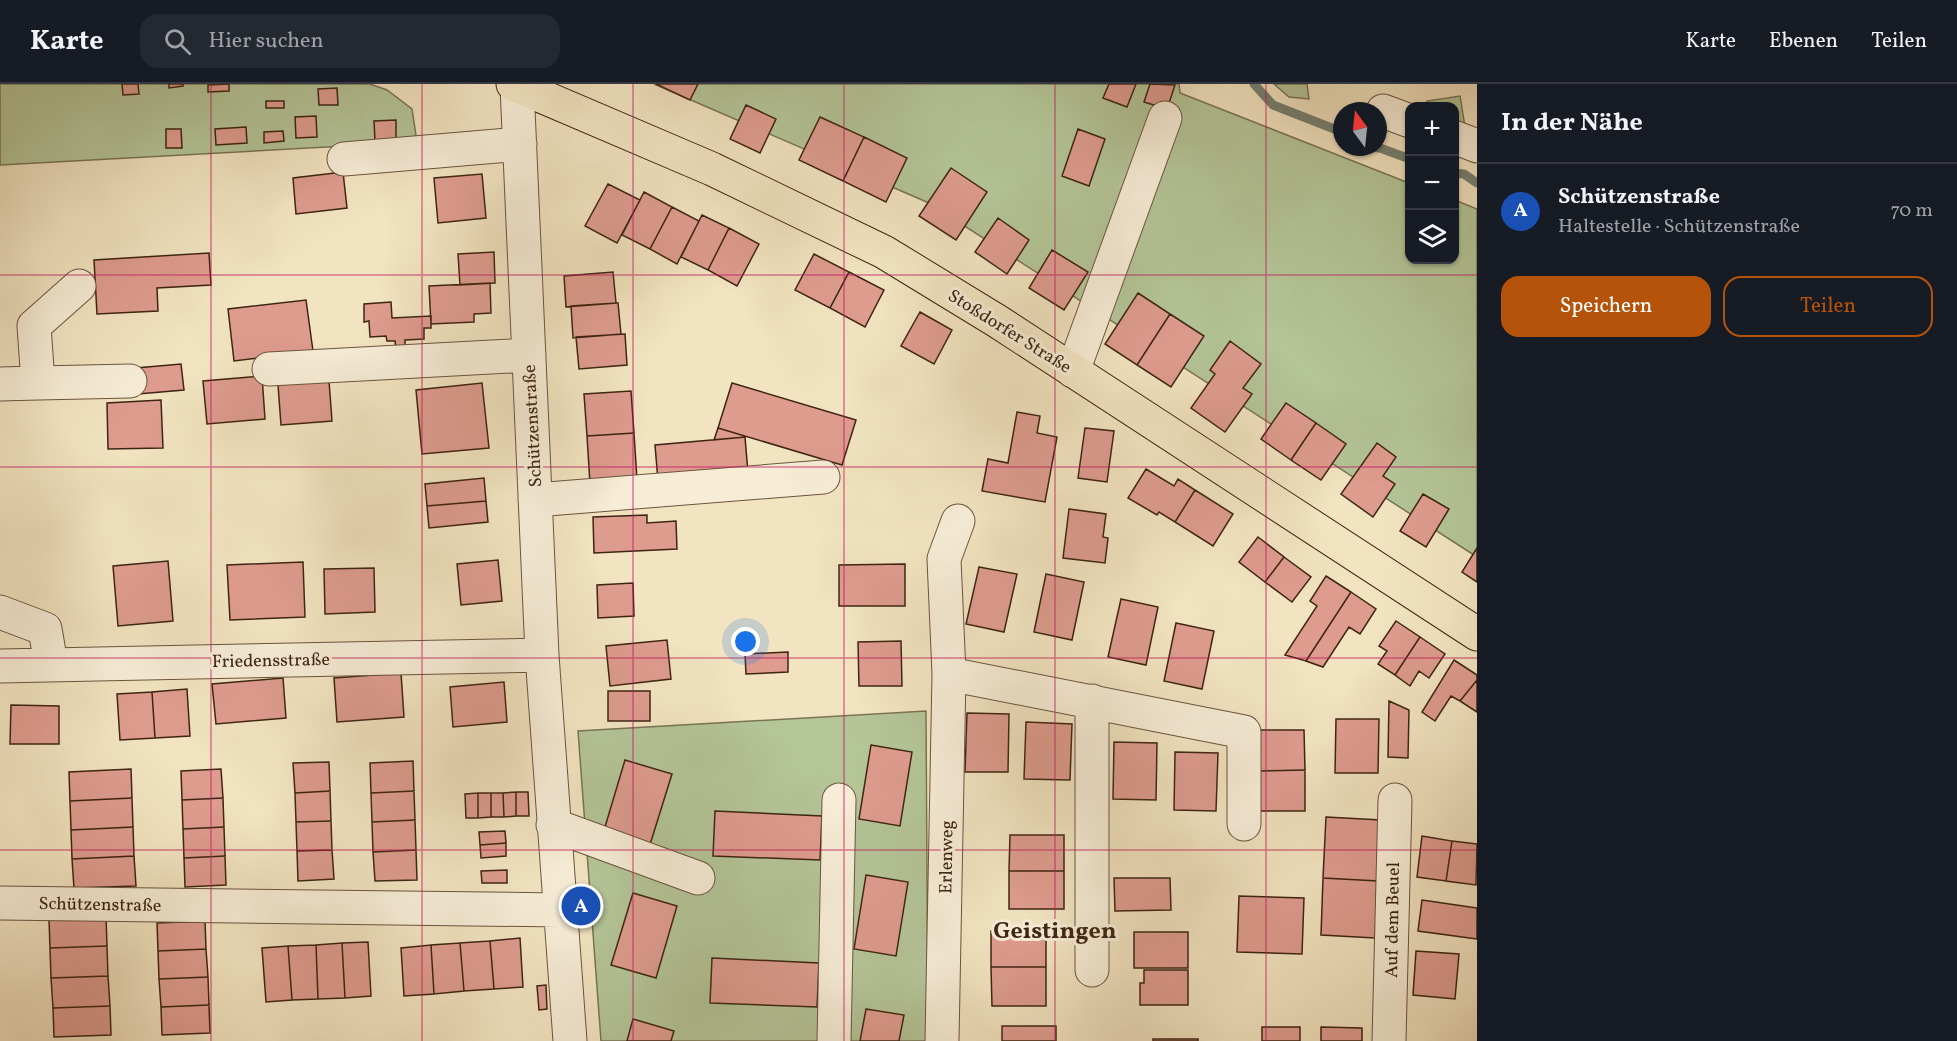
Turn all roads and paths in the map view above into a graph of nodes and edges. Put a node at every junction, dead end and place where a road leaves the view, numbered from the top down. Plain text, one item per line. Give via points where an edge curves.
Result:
1 (515, 85) edge
2 (1165, 118) dead end
3 (1459, 139) edge
4 (520, 144) junction
5 (1477, 146) edge
6 (344, 159) dead end
7 (79, 286) dead end
8 (529, 355) junction
9 (269, 369) dead end
10 (1073, 371) junction
11 (130, 381) dead end
12 (38, 383) junction
13 (0, 384) edge
14 (822, 477) dead end
15 (536, 500) junction
16 (958, 521) dead end
17 (0, 612) edge
18 (1477, 634) edge
19 (542, 655) junction
20 (51, 664) junction
21 (0, 666) edge
22 (949, 674) junction
23 (1092, 700) junction
24 (839, 800) dead end
25 (1395, 800) dead end
26 (1244, 824) dead end
27 (553, 825) junction
28 (698, 878) dead end
29 (0, 903) edge
30 (560, 910) junction
31 (1092, 970) dead end
32 (570, 1041) edge
33 (834, 1041) edge
34 (942, 1041) edge
35 (1389, 1041) edge

1 - 4 street, Schützenstraße
1 - 10 main road, Stoßdorfer Straße via 712,169 884,252
2 - 10 street
3 - 5 street
4 - 6 street
4 - 8 street, Schützenstraße
7 - 12 street via 34,326
8 - 9 street
8 - 15 street, Schützenstraße
10 - 18 main road, Stoßdorfer Straße
11 - 12 street
12 - 13 street
14 - 15 street
15 - 19 street, Schützenstraße
16 - 22 street, Erlenweg via 945,559
17 - 20 street via 45,629
19 - 20 street, Friedensstraße
19 - 27 street, Schützenstraße
20 - 21 street, Friedensstraße
22 - 23 street
22 - 34 street, Erlenweg
23 - 26 street via 1244,732
23 - 31 street
24 - 33 street
25 - 35 street, Auf dem Beuel
27 - 28 street
27 - 30 street, Schützenstraße
29 - 30 street, Schützenstraße
30 - 32 street, Schützenstraße

